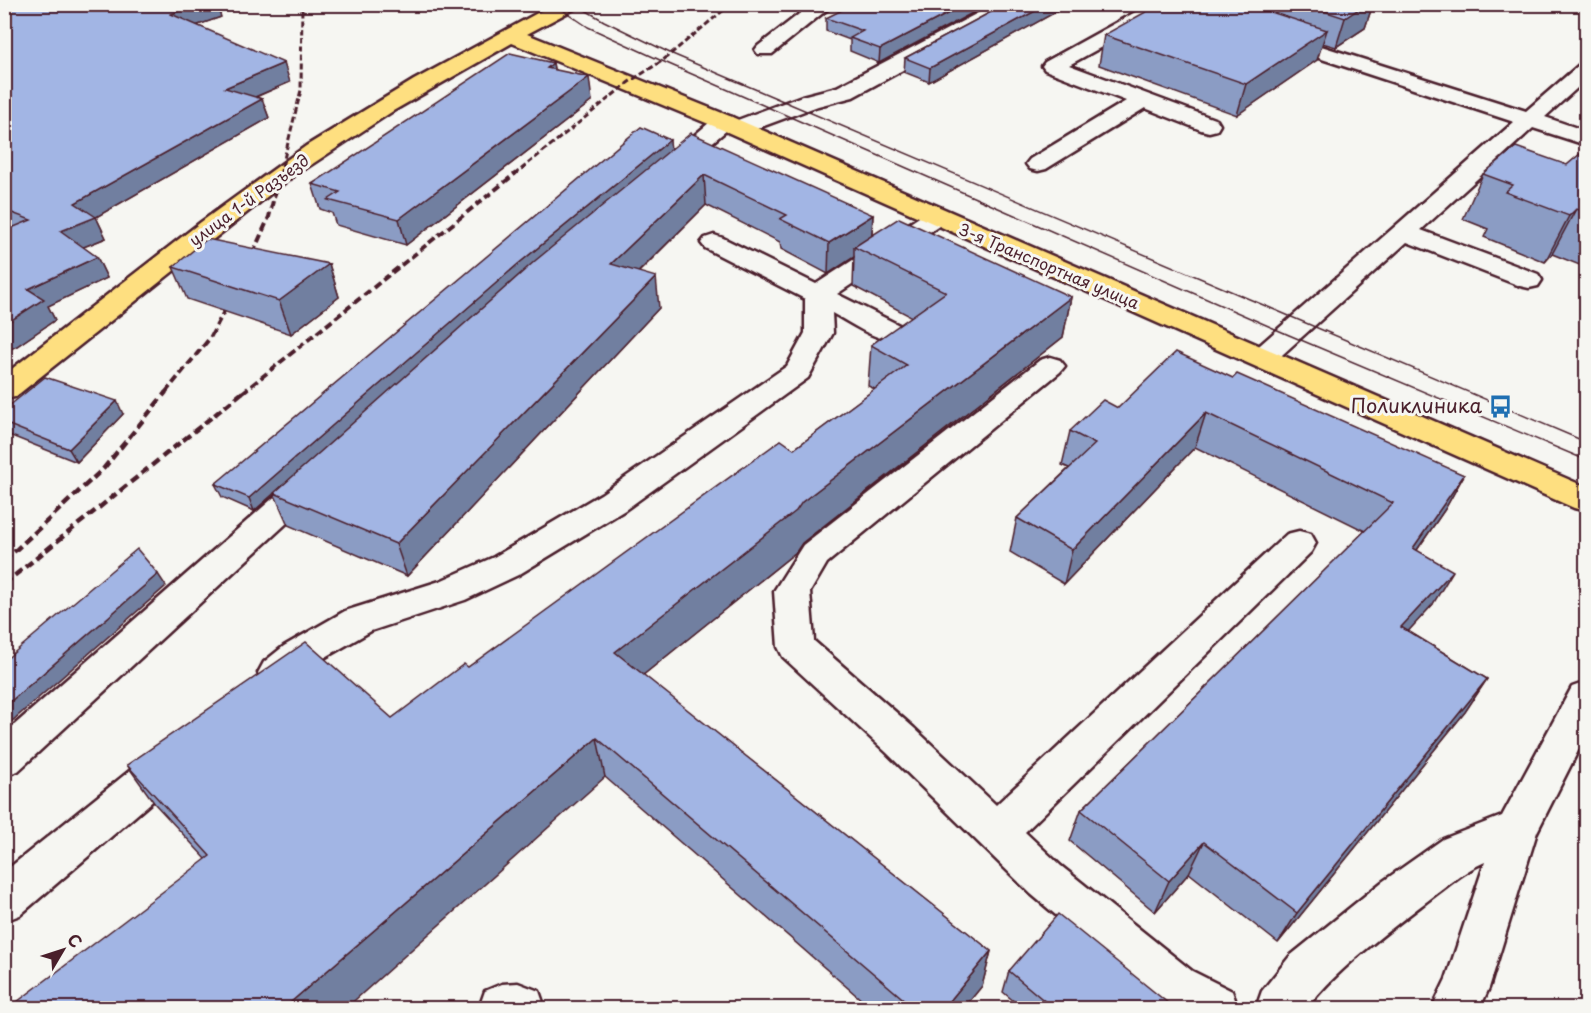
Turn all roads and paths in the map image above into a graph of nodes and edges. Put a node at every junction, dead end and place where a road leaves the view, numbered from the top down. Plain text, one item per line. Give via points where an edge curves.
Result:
1 (569, 4) edge
2 (825, 4) edge
3 (1010, 4) edge
4 (1174, 6) edge
5 (1259, 32) edge
6 (511, 35) junction
7 (765, 50) dead end
8 (1587, 69) edge
9 (1143, 100) junction
10 (1529, 120) junction
11 (731, 125) junction
12 (1209, 125) dead end
13 (1587, 138) edge
14 (1038, 164) dead end
15 (646, 186) edge
16 (936, 217) junction
17 (1404, 231) junction
18 (714, 243) dead end
19 (1529, 280) dead end
20 (818, 295) junction
21 (893, 333) edge
22 (1262, 358) junction
23 (1050, 366) dead end
24 (4, 390) edge
25 (338, 458) edge
26 (1587, 500) edge
27 (1299, 543) dead end
28 (251, 695) edge
29 (1587, 698) edge
30 (197, 740) edge
31 (4, 759) edge
32 (1517, 830) junction
33 (996, 832) junction
34 (4, 900) edge
35 (502, 1008) edge
36 (522, 1008) edge
37 (1215, 1008) edge
38 (1279, 1008) edge
39 (1456, 1008) edge

1 - 6 main road, улица 1-й Разъезд
2 - 7 lane
3 - 11 lane via 845,92
4 - 9 lane via 1052,66
5 - 10 lane
6 - 11 main road, 3-я Транспортная улица
6 - 24 main road, улица 1-й Разъезд via 358,122 281,174
8 - 10 lane
9 - 12 lane
9 - 14 lane
10 - 13 lane
10 - 17 lane
11 - 15 lane
11 - 16 main road, 3-я Транспортная улица
16 - 20 lane
16 - 22 main road, 3-я Транспортная улица
17 - 19 lane
17 - 22 lane
18 - 20 lane
20 - 21 lane
20 - 28 lane via 819,333 798,372 779,386 613,502 506,566 452,591 358,621 297,657
22 - 26 main road, 3-я Транспортная улица
23 - 33 lane via 815,554 792,591 796,646
25 - 31 lane
27 - 33 lane
29 - 32 lane
30 - 34 lane
32 - 38 lane via 1458,853 1398,897 1306,972
32 - 39 lane
33 - 37 lane via 1046,880 1176,987
35 - 36 lane

